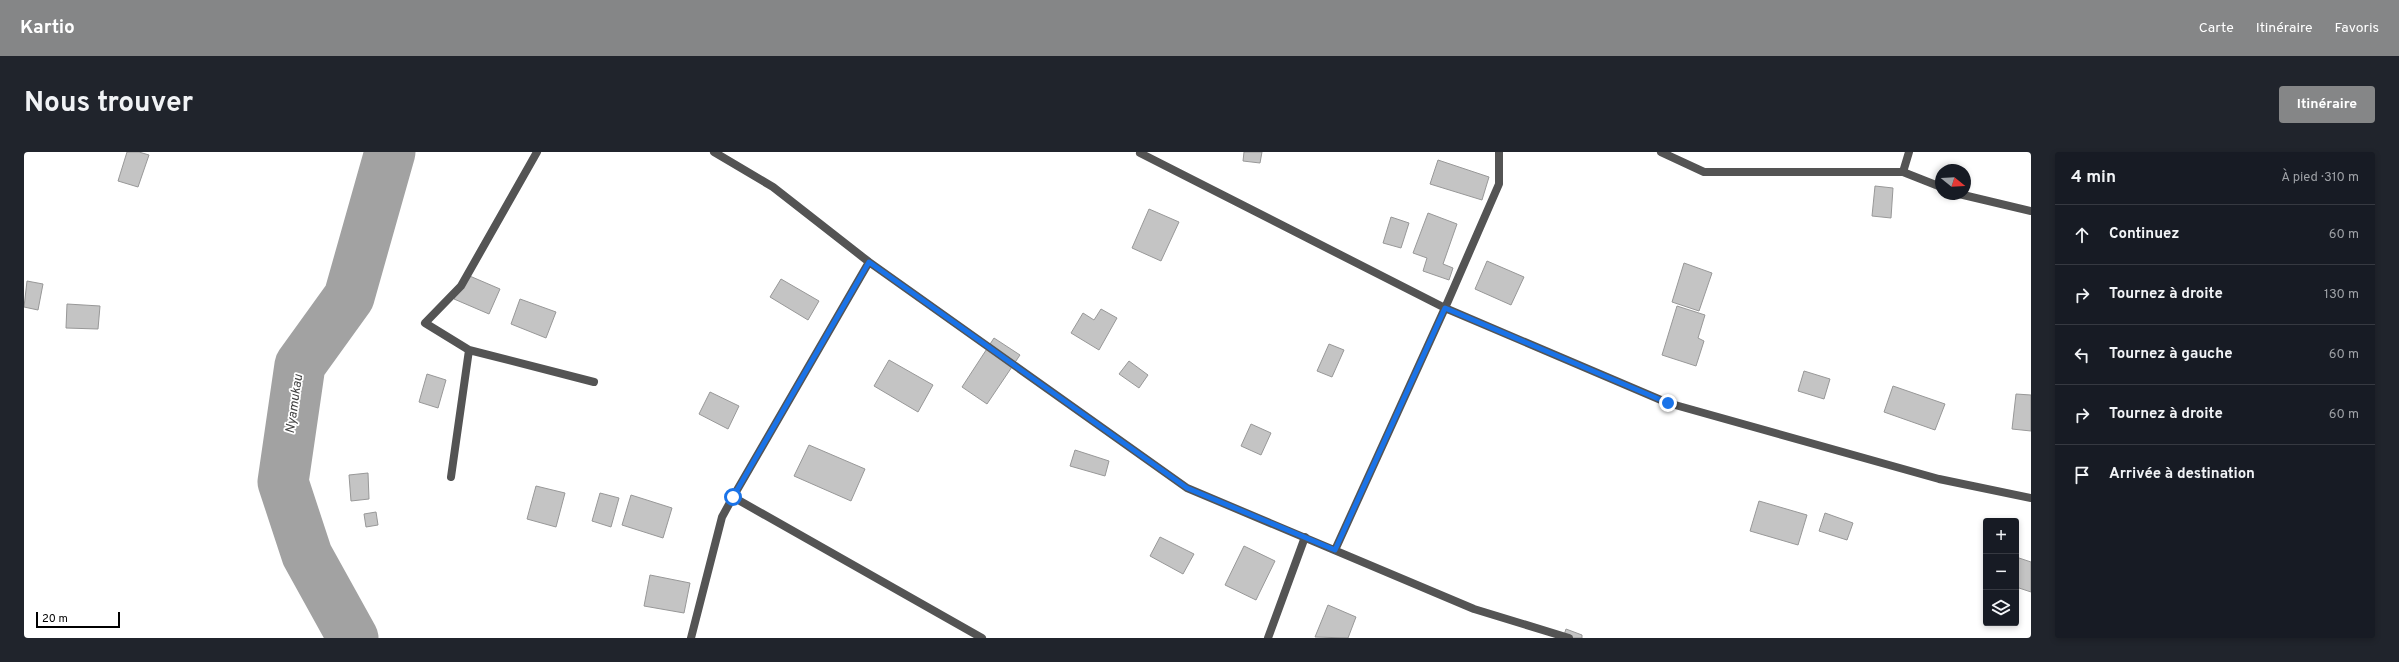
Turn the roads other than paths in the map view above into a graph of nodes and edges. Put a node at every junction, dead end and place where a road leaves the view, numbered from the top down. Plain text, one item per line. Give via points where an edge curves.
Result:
1 (536, 152) edge
2 (714, 152) edge
3 (1499, 152) edge
4 (1661, 152) edge
5 (1910, 152) edge
6 (1140, 153) edge
7 (1903, 172) junction
8 (1935, 185) edge
9 (1971, 197) edge
10 (2031, 211) edge
11 (869, 262) junction
12 (1445, 308) junction
13 (469, 350) junction
14 (594, 382) dead end
15 (451, 477) dead end
16 (733, 497) junction
17 (2031, 498) edge
18 (1305, 537) junction
19 (1335, 550) junction
20 (691, 638) edge
21 (982, 638) edge
22 (1268, 638) edge
23 (1569, 638) edge

1 - 13 street via 461,286 425,323
2 - 11 street via 773,187
3 - 12 street via 1499,184
4 - 7 street via 1704,172
5 - 7 street
6 - 12 street
7 - 8 street
9 - 10 street
11 - 16 street
11 - 18 street via 1187,488
12 - 17 street via 1668,403 1939,479
12 - 19 street
13 - 14 street
13 - 15 street
16 - 20 street via 722,517
16 - 21 street
18 - 19 street
18 - 22 street
19 - 23 street via 1474,610

